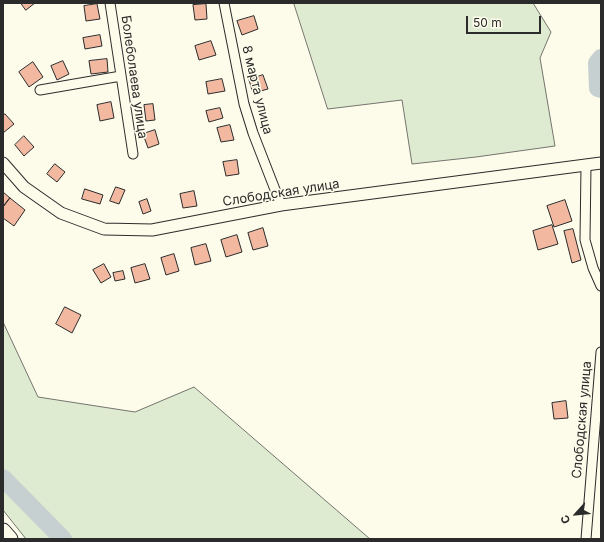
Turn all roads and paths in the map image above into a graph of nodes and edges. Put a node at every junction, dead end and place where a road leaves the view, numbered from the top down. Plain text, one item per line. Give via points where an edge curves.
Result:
1 (110, 3) edge
2 (224, 3) edge
3 (121, 76) junction
4 (40, 90) dead end
5 (133, 154) dead end
6 (3, 163) edge
7 (601, 163) edge
8 (586, 166) junction
9 (281, 205) junction
10 (601, 286) edge
11 (601, 352) edge
12 (3, 531) edge
13 (10, 539) edge
14 (586, 539) edge

1 - 3 street, Болеболаева улица
2 - 9 street, 8 марта улица via 244,104
3 - 4 street
3 - 5 street, Болеболаева улица
6 - 9 street, Слободская улица via 24,187 61,213 104,229 152,230
7 - 8 street, Слободская улица
8 - 9 street, Слободская улица
8 - 10 street via 585,240
11 - 14 street, Слободская улица
12 - 13 highway

